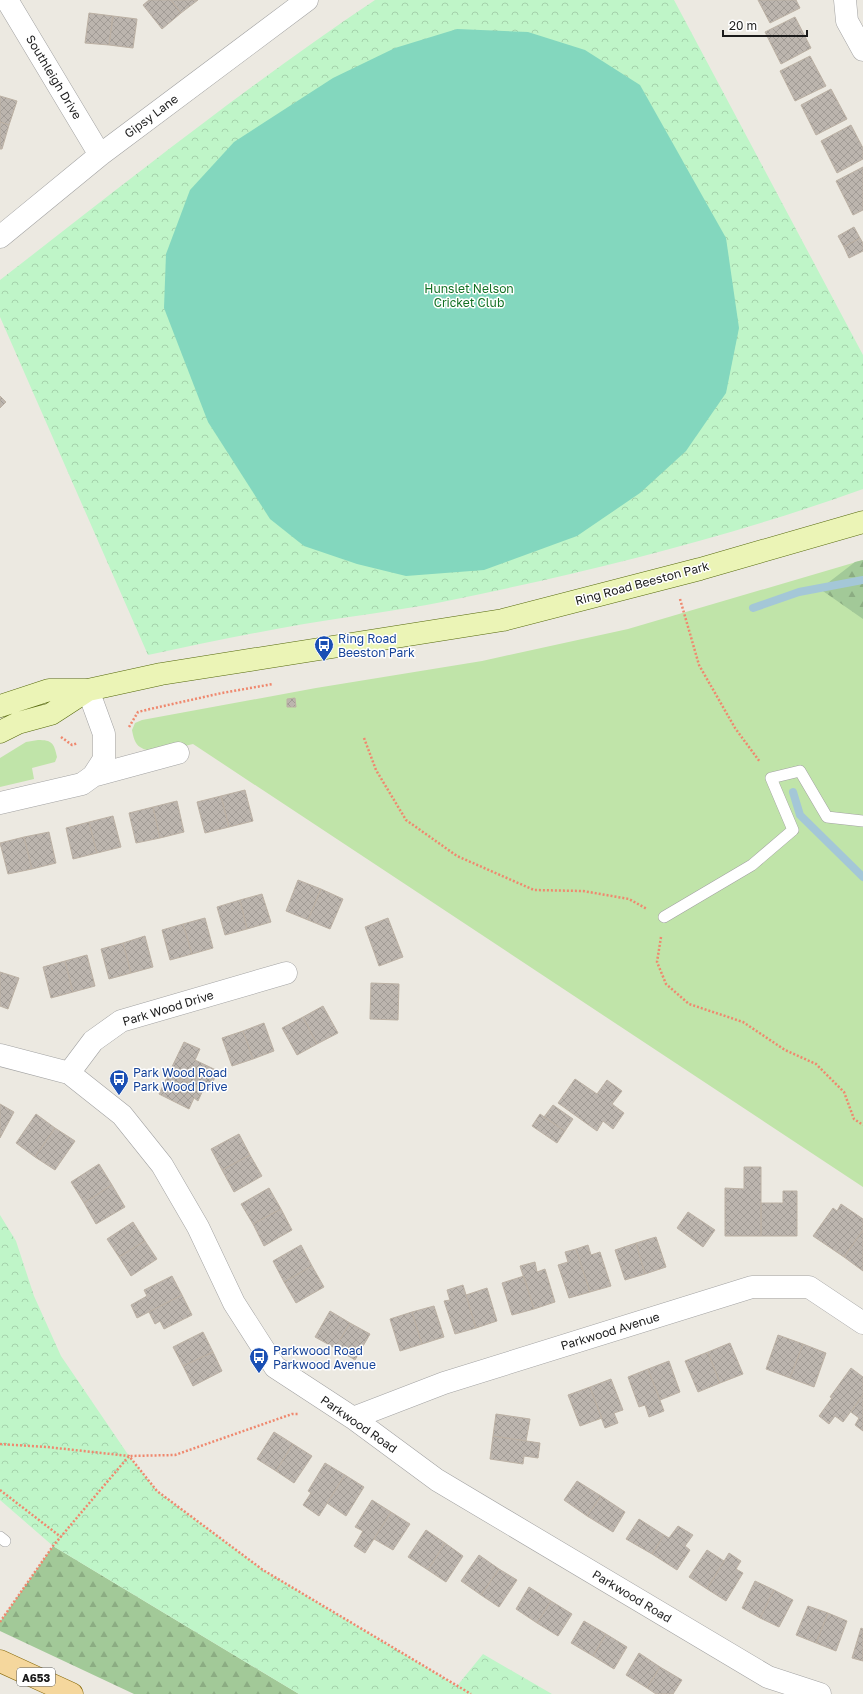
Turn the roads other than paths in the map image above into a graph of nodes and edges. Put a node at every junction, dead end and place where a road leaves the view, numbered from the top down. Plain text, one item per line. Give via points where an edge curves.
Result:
1 (7, 0) edge
2 (306, 0) edge
3 (845, 0) edge
4 (863, 50) edge
5 (100, 155) junction
6 (0, 237) edge
7 (863, 522) edge
8 (88, 690) junction
9 (0, 706) edge
10 (0, 732) edge
11 (178, 753) dead end
12 (93, 776) junction
13 (0, 803) edge
14 (863, 821) edge
15 (664, 917) road end
16 (286, 973) dead end
17 (0, 1055) edge
18 (69, 1073) junction
19 (863, 1323) edge
20 (353, 1418) junction
21 (0, 1661) edge
22 (72, 1694) edge
23 (820, 1694) edge

1 - 5 street, Southleigh Drive
2 - 5 street, Gipsy Lane
3 - 4 street via 847,21
5 - 6 street, Gipsy Lane
7 - 8 street, Ring Road Beeston Park via 673,576 503,620 161,674
8 - 9 street, Ring Road Beeston Park via 49,690
8 - 10 street, Ring Road Beeston Park via 51,714 18,723
8 - 12 street via 104,734 104,759
11 - 12 street
12 - 13 street via 82,784
14 - 15 lane via 827,817 800,771 771,778 793,830 752,865
16 - 18 street, Park Wood Drive via 121,1021 93,1041
17 - 18 street, Parkwood Road
18 - 20 street, Parkwood Road via 122,1115 162,1166 198,1227 234,1303 275,1367
19 - 20 street, Parkwood Avenue via 809,1287 752,1287 444,1383
20 - 23 street, Parkwood Road via 437,1480 768,1677
21 - 22 main road, A653

